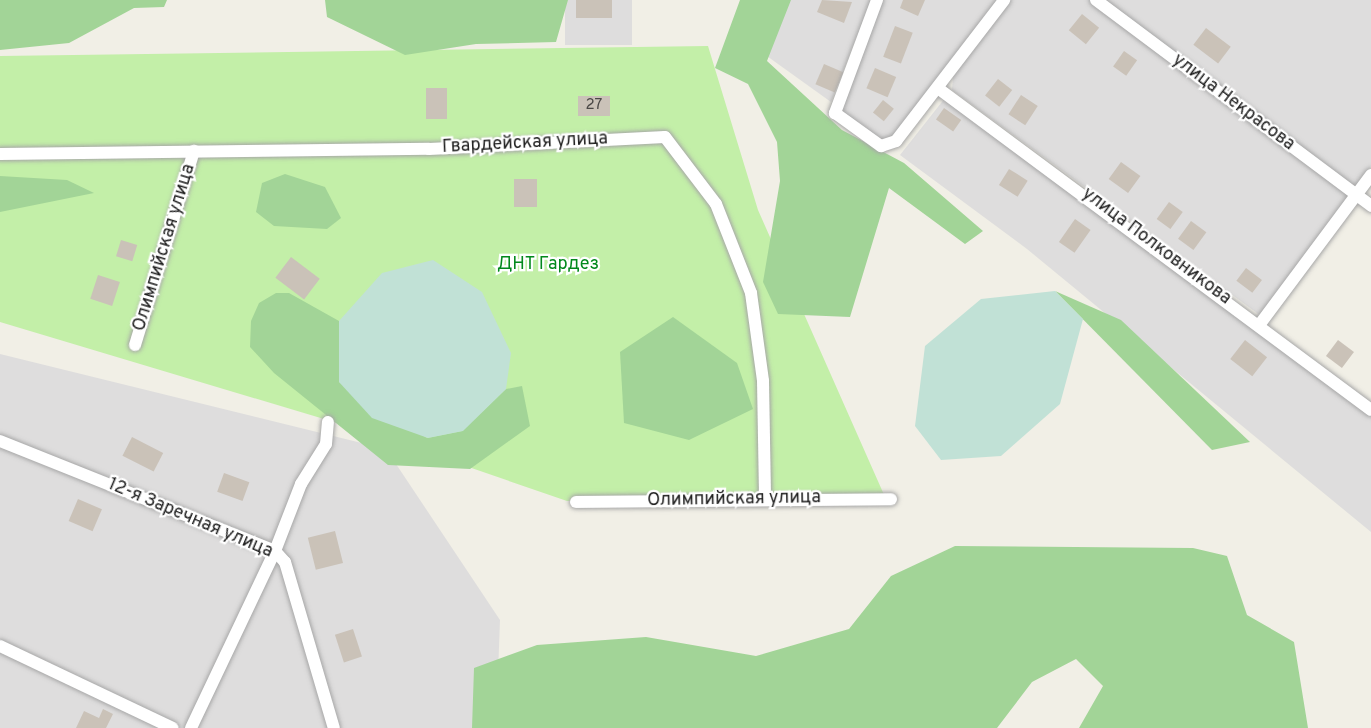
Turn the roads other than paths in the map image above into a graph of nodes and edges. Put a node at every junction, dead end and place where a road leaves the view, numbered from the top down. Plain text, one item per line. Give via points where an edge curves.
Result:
1 (877, 0) edge
2 (1004, 0) edge
3 (1096, 0) edge
4 (939, 88) junction
5 (194, 151) junction
6 (0, 154) edge
7 (1371, 175) edge
8 (1356, 195) junction
9 (1371, 206) edge
10 (1260, 324) junction
11 (135, 345) dead end
12 (1371, 410) edge
13 (328, 422) dead end
14 (0, 441) edge
15 (765, 499) junction
16 (891, 499) dead end
17 (576, 502) dead end
18 (275, 551) junction
19 (0, 646) edge
20 (173, 728) edge
21 (191, 728) edge
22 (334, 728) edge

1 - 4 street via 835,104 835,113 850,129 881,146 896,141
2 - 4 street
3 - 8 street, улица Некрасова
4 - 10 street, улица Полковникова
5 - 6 street, Гвардейская улица
5 - 11 street, Олимпийская улица
5 - 15 street, Гвардейская улица via 429,149 665,137 716,204 751,293 763,381
7 - 8 street
8 - 9 street, улица Некрасова
8 - 10 street
10 - 12 street, улица Полковникова
13 - 18 street via 326,444 301,484
14 - 18 street, 12-я Заречная улица
15 - 16 street, Олимпийская улица
15 - 17 street, Олимпийская улица
18 - 21 street
18 - 22 street, 12-я Заречная улица via 285,562
19 - 20 street

